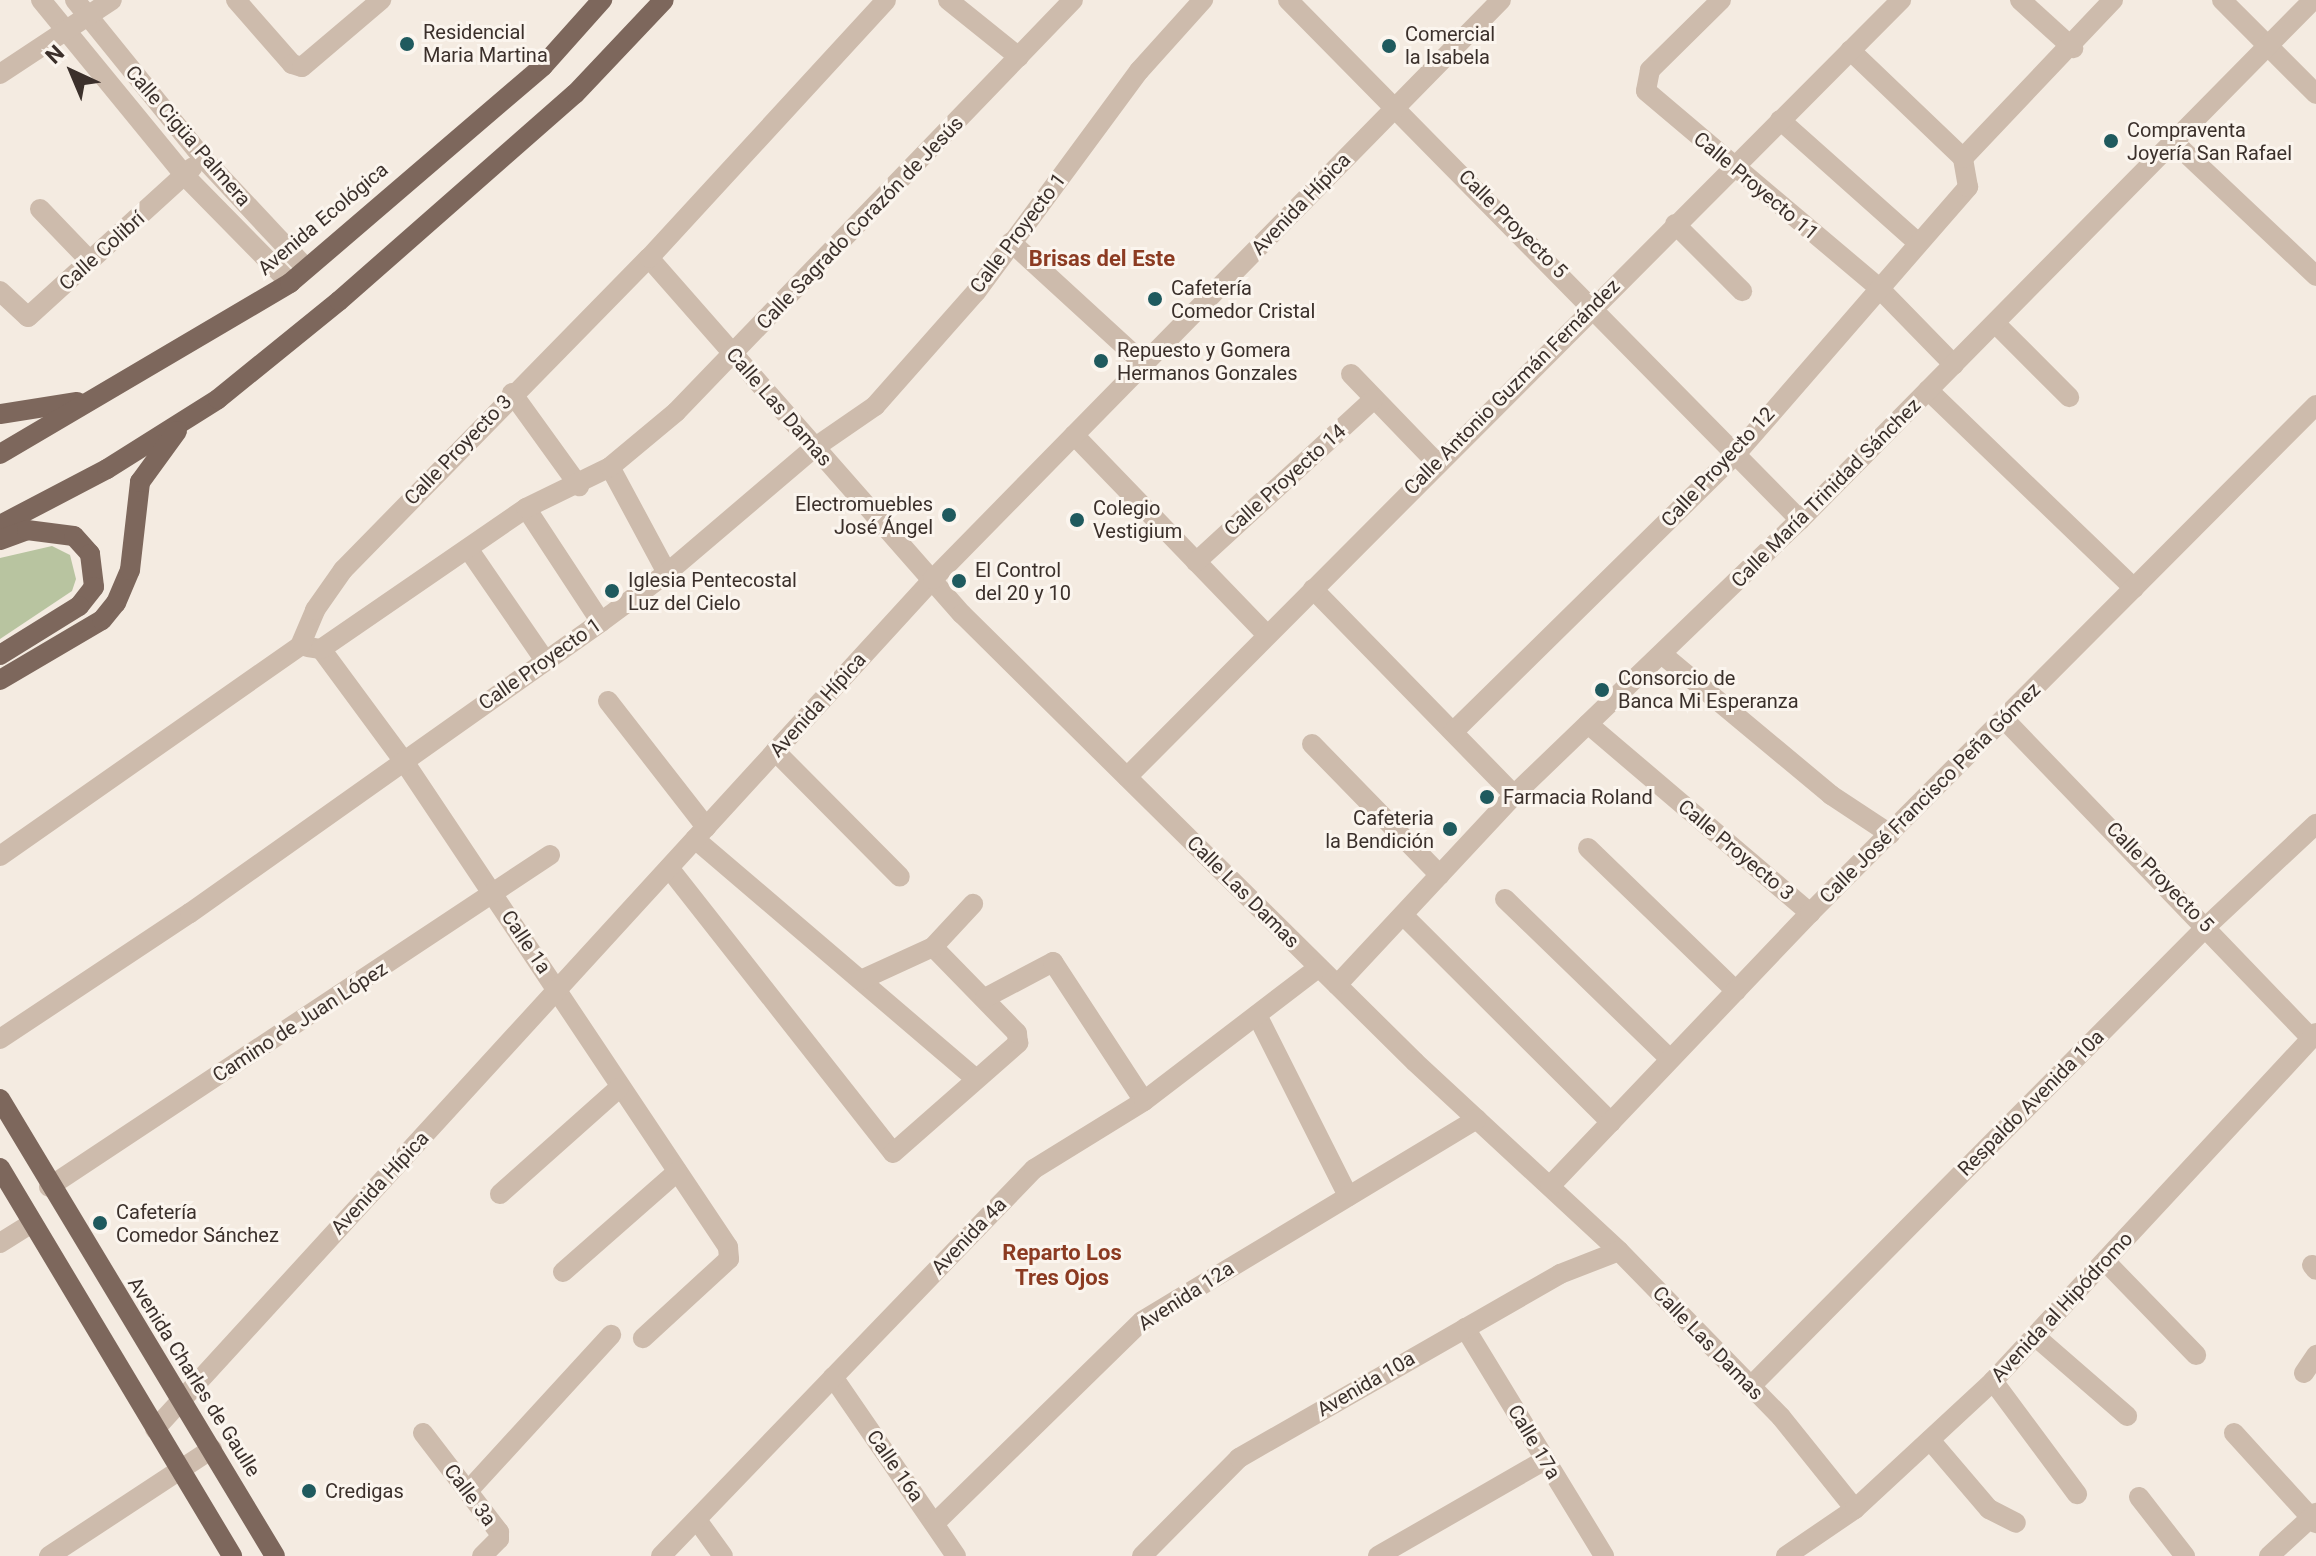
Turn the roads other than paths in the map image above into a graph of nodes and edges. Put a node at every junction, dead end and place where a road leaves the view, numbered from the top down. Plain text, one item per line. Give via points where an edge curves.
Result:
1 (41, 0) edge
2 (112, 0) edge
3 (236, 0) edge
4 (381, 0) edge
5 (602, 0) edge
6 (664, 0) edge
7 (886, 0) edge
8 (948, 0) edge
9 (1073, 0) edge
10 (1203, 0) edge
11 (1288, 0) edge
12 (1501, 0) edge
13 (1721, 0) edge
14 (1901, 0) edge
15 (2020, 0) edge
16 (2113, 0) edge
17 (2222, 0) edge
18 (2313, 0) edge
19 (80, 8) edge
20 (67, 30) junction
21 (2266, 46) junction
22 (2073, 48) junction
23 (1850, 50) junction
24 (1019, 57) junction
25 (0, 74) edge
26 (2316, 94) edge
27 (1396, 106) junction
28 (1780, 120) junction
29 (2175, 143) junction
30 (203, 158) junction
31 (1963, 158) junction
32 (1732, 168) junction
33 (185, 176) junction
34 (40, 209) dead end
35 (1675, 224) junction
36 (1011, 242) junction
37 (1918, 243) junction
38 (649, 258) junction
39 (90, 261) junction
40 (306, 268) junction
41 (2316, 276) edge
42 (290, 283) junction
43 (1877, 286) junction
44 (0, 291) edge
45 (1742, 291) dead end
46 (1593, 305) junction
47 (1995, 323) junction
48 (733, 355) junction
49 (1144, 364) junction
50 (1954, 365) junction
51 (1351, 374) dead end
52 (1928, 390) junction
53 (512, 393) junction
54 (2069, 397) dead end
55 (1374, 399) junction
56 (89, 400) junction
57 (2316, 405) edge
58 (0, 414) edge
59 (189, 417) junction
60 (1074, 435) junction
61 (814, 448) junction
62 (0, 454) edge
63 (1736, 454) junction
64 (1437, 463) junction
65 (610, 467) junction
66 (579, 486) junction
67 (526, 508) junction
68 (1800, 520) junction
69 (6, 521) edge
70 (0, 540) edge
71 (469, 550) junction
72 (1196, 562) junction
73 (667, 573) junction
74 (933, 579) junction
75 (2134, 588) junction
76 (1313, 589) junction
77 (601, 622) junction
78 (1267, 635) junction
79 (300, 646) junction
80 (321, 649) junction
81 (0, 655) edge
82 (1663, 655) junction
83 (544, 659) junction
84 (0, 680) edge
85 (608, 701) dead end
86 (2004, 719) junction
87 (1588, 724) junction
88 (1453, 732) junction
89 (1312, 744) dead end
90 (775, 751) junction
91 (405, 763) junction
92 (1127, 777) junction
93 (1514, 795) junction
94 (2316, 824) edge
95 (700, 833) junction
96 (1890, 834) junction
97 (1588, 848) dead end
98 (550, 855) dead end
99 (0, 856) edge
100 (669, 868) junction
101 (1440, 875) junction
102 (900, 877) dead end
103 (493, 894) junction
104 (1505, 899) dead end
105 (973, 904) dead end
106 (1810, 913) junction
107 (1405, 917) junction
108 (2208, 925) junction
109 (933, 947) junction
110 (1319, 967) junction
111 (861, 980) junction
112 (1337, 985) junction
113 (558, 989) junction
114 (1736, 991) junction
115 (985, 998) junction
116 (1257, 1015) junction
117 (2314, 1036) edge
118 (0, 1039) edge
119 (1670, 1059) junction
120 (974, 1077) junction
121 (619, 1088) junction
122 (0, 1099) edge
123 (1144, 1101) junction
124 (1477, 1119) junction
125 (1611, 1122) junction
126 (0, 1168) edge
127 (677, 1172) junction
128 (1550, 1186) junction
129 (49, 1187) junction
130 (500, 1194) dead end
131 (1348, 1196) junction
132 (32, 1223) junction
133 (0, 1243) edge
134 (1619, 1251) junction
135 (2105, 1261) junction
136 (563, 1272) dead end
137 (1465, 1328) junction
138 (611, 1335) dead end
139 (2035, 1336) junction
140 (643, 1338) dead end
141 (2196, 1355) dead end
142 (2316, 1355) edge
143 (2304, 1373) dead end
144 (833, 1377) junction
145 (1993, 1381) junction
146 (1750, 1387) junction
147 (180, 1400) junction
148 (2127, 1416) dead end
149 (155, 1429) junction
150 (423, 1433) dead end
151 (2234, 1433) dead end
152 (1930, 1440) junction
153 (212, 1449) junction
154 (1545, 1460) junction
155 (180, 1470) junction
156 (468, 1491) junction
157 (2077, 1494) dead end
158 (2139, 1497) dead end
159 (1855, 1509) junction
160 (2314, 1518) edge
161 (697, 1520) junction
162 (935, 1523) junction
163 (2016, 1523) dead end
164 (1800, 1553) edge
165 (49, 1556) edge
166 (232, 1556) edge
167 (275, 1556) edge
168 (482, 1556) edge
169 (661, 1556) edge
170 (723, 1556) edge
171 (956, 1556) edge
172 (1142, 1556) edge
173 (1378, 1556) edge
174 (1604, 1556) edge
175 (2185, 1556) edge
176 (2269, 1556) edge

1 - 20 street, Calle Cigüa Palmera
2 - 19 street
3 - 4 street via 292,64 302,67
5 - 40 main road, Avenida Ecológica via 543,66
6 - 59 main road via 575,94 449,205 339,301
7 - 38 street, Calle Proyecto 3
8 - 24 street
9 - 24 street, Calle Sagrado Corazón de Jesús
10 - 36 street, Calle Proyecto 1 via 1139,71
11 - 27 street, Calle Proyecto 5
12 - 27 street, Avenida Hípica
13 - 32 street, Calle Proyecto 11 via 1645,80 1646,91
14 - 23 street, Calle Antonio Guzmán Fernández
15 - 22 street
16 - 22 street
17 - 21 street
18 - 21 street, Calle María Trinidad Sánchez
19 - 20 street
19 - 30 street, Calle Cigüa Palmera
20 - 25 street
20 - 33 street, Calle Cigüa Palmera
21 - 26 street
21 - 29 street, Calle María Trinidad Sánchez
22 - 31 street
23 - 28 street, Calle Antonio Guzmán Fernández
23 - 31 street
24 - 48 street, Calle Sagrado Corazón de Jesús
27 - 46 street, Calle Proyecto 5
27 - 49 street, Avenida Hípica
28 - 32 street, Calle Antonio Guzmán Fernández
28 - 37 street
29 - 41 street
29 - 47 street, Calle María Trinidad Sánchez
30 - 33 street, Calle Colibrí
30 - 40 street, Calle Cigüa Palmera
31 - 37 street, Calle Proyecto 12 via 1968,187
32 - 35 street, Calle Antonio Guzmán Fernández
32 - 43 street, Calle Proyecto 11
33 - 39 street, Calle Colibrí
33 - 42 street, Calle Cigüa Palmera
34 - 39 street
35 - 45 street
35 - 46 street, Calle Antonio Guzmán Fernández
36 - 49 street
36 - 61 street, Calle Proyecto 1 via 976,292 875,406
37 - 43 street, Calle Proyecto 12
38 - 48 street, Calle Las Damas
38 - 53 street, Calle Proyecto 3
39 - 44 street, Calle Colibrí via 28,317
40 - 42 main road, Avenida Ecológica
42 - 56 main road, Avenida Ecológica
43 - 50 street, Calle Proyecto 11
43 - 63 street, Calle Proyecto 12
46 - 63 street, Calle Proyecto 5
46 - 64 street, Calle Antonio Guzmán Fernández
47 - 50 street, Calle María Trinidad Sánchez
47 - 54 street
48 - 61 street, Calle Las Damas
48 - 65 street, Calle Sagrado Corazón de Jesús
49 - 60 street, Avenida Hípica
50 - 52 street, Calle María Trinidad Sánchez
51 - 55 street
52 - 68 street, Calle María Trinidad Sánchez
52 - 75 street
53 - 66 street
53 - 79 street, Calle Proyecto 3 via 343,570 315,610
55 - 64 street
55 - 72 street, Calle Proyecto 14
56 - 58 main road
56 - 62 main road, Avenida Ecológica
57 - 75 street, Calle José Francisco Peña Gómez
59 - 69 main road via 107,469
59 - 84 main road via 140,482 130,570 116,603 102,620
60 - 72 street
60 - 74 street, Avenida Hípica
61 - 73 street, Calle Proyecto 1
61 - 74 street, Calle Las Damas
63 - 68 street, Calle Proyecto 5
63 - 88 street, Calle Proyecto 12
64 - 76 street, Calle Antonio Guzmán Fernández
65 - 66 street, Calle Sagrado Corazón de Jesús
65 - 73 street
66 - 67 street, Calle Sagrado Corazón de Jesús
67 - 71 street, Calle Sagrado Corazón de Jesús
67 - 77 street
68 - 82 street, Calle María Trinidad Sánchez
70 - 81 main road via 27,530 74,536 90,554 94,571 94,587 79,606
71 - 80 street, Calle Sagrado Corazón de Jesús
71 - 83 street
72 - 78 street
73 - 77 street, Calle Proyecto 1
74 - 90 street, Avenida Hípica
74 - 92 street, Calle Las Damas
75 - 86 street, Calle José Francisco Peña Gómez
76 - 78 street, Calle Antonio Guzmán Fernández
76 - 88 street
77 - 83 street, Calle Proyecto 1
78 - 92 street, Calle Antonio Guzmán Fernández
79 - 80 street
79 - 99 street
80 - 91 street, Calle 1a
82 - 87 street, Calle María Trinidad Sánchez
82 - 96 street via 1831,795
83 - 91 street, Calle Proyecto 1
85 - 95 street
86 - 96 street, Calle José Francisco Peña Gómez
86 - 108 street, Calle Proyecto 5
87 - 93 street, Calle María Trinidad Sánchez
87 - 106 street, Calle Proyecto 3
88 - 93 street
89 - 101 street
90 - 95 street, Avenida Hípica
90 - 102 street
91 - 103 street, Calle 1a
91 - 118 street, Calle Proyecto 1
92 - 110 street, Calle Las Damas
93 - 101 street, Calle María Trinidad Sánchez
94 - 108 street, Respaldo Avenida 10a
95 - 100 street, Avenida Hípica
95 - 111 street
96 - 106 street, Calle José Francisco Peña Gómez
97 - 114 street
98 - 103 street, Camino de Juan López
100 - 113 street, Avenida Hípica
100 - 120 street via 893,1153
101 - 107 street, Calle María Trinidad Sánchez
103 - 113 street, Calle 1a
103 - 129 street, Camino de Juan López
104 - 119 street
105 - 109 street
106 - 114 street, Calle José Francisco Peña Gómez
107 - 112 street, Calle María Trinidad Sánchez
107 - 125 street
108 - 117 street, Calle Proyecto 5
108 - 146 street, Respaldo Avenida 10a
109 - 111 street
109 - 115 street
110 - 112 street, Calle Las Damas
110 - 116 street, Avenida 4a
111 - 120 street
112 - 124 street, Calle Las Damas
113 - 121 street, Calle 1a
113 - 147 street, Avenida Hípica
114 - 119 street, Calle José Francisco Peña Gómez
115 - 120 street via 1018,1039
115 - 123 street via 1053,962
116 - 123 street, Avenida 4a
116 - 131 street
117 - 135 street, Avenida al Hipódromo
119 - 125 street, Calle José Francisco Peña Gómez
121 - 127 street, Calle 1a
121 - 130 street
122 - 129 main road, Avenida Charles de Gaulle
123 - 144 street, Avenida 4a via 1034,1169
124 - 128 street, Calle Las Damas
124 - 131 street, Avenida 12a
125 - 128 street, Calle José Francisco Peña Gómez
126 - 132 main road
127 - 136 street
127 - 140 street, Calle 1a via 728,1247 729,1259
128 - 134 street, Calle Las Damas
129 - 147 main road, Avenida Charles de Gaulle
131 - 162 street, Avenida 12a via 1142,1321
132 - 133 street
132 - 149 main road
134 - 137 street, Avenida 10a via 1560,1274
134 - 146 street, Calle Las Damas
135 - 139 street, Avenida al Hipódromo
135 - 141 street
137 - 154 street, Calle 17a
137 - 172 street, Avenida 10a via 1239,1458
138 - 156 street
139 - 145 street, Avenida al Hipódromo
139 - 148 street
142 - 143 street
144 - 161 street, Avenida 4a
144 - 162 street, Calle 16a
145 - 152 street, Avenida al Hipódromo
145 - 157 street
146 - 159 street, Calle Las Damas
147 - 149 street, Avenida Hípica
147 - 153 main road, Avenida Charles de Gaulle
149 - 155 main road
150 - 156 street, Calle 3a
151 - 160 street
152 - 159 street, Avenida al Hipódromo
152 - 163 street via 1989,1509
153 - 155 street
153 - 167 main road, Avenida Charles de Gaulle
154 - 173 street
154 - 174 street, Calle 17a
155 - 165 street
155 - 166 main road
156 - 168 street, Calle 3a via 500,1536
158 - 175 street
159 - 164 street, Avenida al Hipódromo
160 - 176 street
161 - 169 street, Avenida 4a
161 - 170 street
162 - 171 street, Calle 16a

